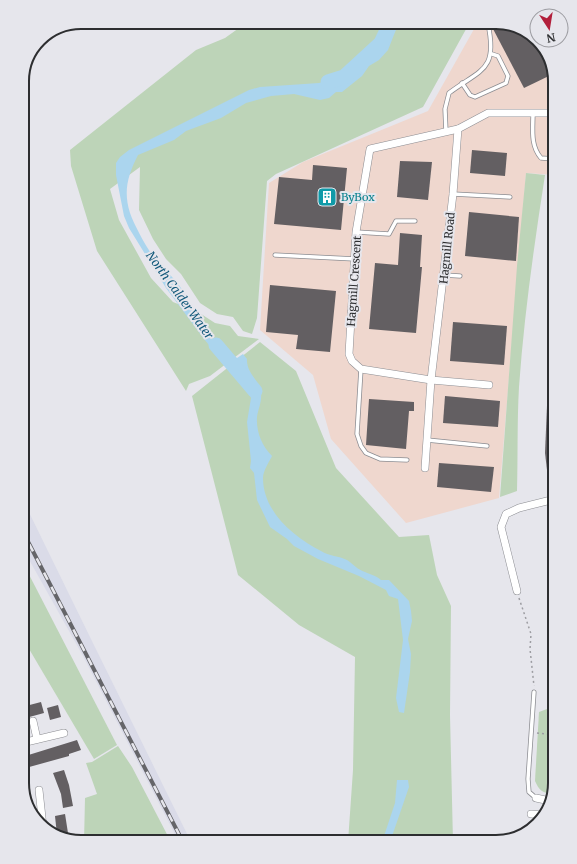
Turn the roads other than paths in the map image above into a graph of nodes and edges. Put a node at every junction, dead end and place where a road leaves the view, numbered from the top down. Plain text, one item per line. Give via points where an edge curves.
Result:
1 (489, 29) edge
2 (492, 54) junction
3 (462, 83) junction
4 (533, 113) junction
5 (548, 113) edge
6 (458, 129) junction
7 (446, 132) junction
8 (548, 158) edge
9 (453, 194) junction
10 (510, 197) dead end
11 (415, 221) dead end
12 (356, 232) junction
13 (274, 255) dead end
14 (355, 259) junction
15 (444, 275) junction
16 (460, 276) dead end
17 (361, 369) junction
18 (431, 380) junction
19 (489, 385) dead end
20 (427, 440) junction
21 (487, 446) dead end
22 (407, 460) dead end
23 (425, 468) dead end
24 (548, 501) edge
25 (517, 591) road end
26 (534, 692) road end
27 (33, 721) dead end
28 (64, 733) dead end
29 (37, 739) junction
30 (29, 741) edge
31 (42, 793) dead end
32 (536, 798) joint
33 (545, 800) edge
34 (531, 814) dead end
35 (537, 814) edge
36 (44, 819) edge

1 - 2 lane
2 - 3 lane via 487,65 477,75
2 - 3 lane via 498,56 508,76 506,83 475,97 470,95
3 - 7 lane via 449,93 445,109
4 - 5 street
4 - 6 street via 488,113
4 - 8 lane via 532,140 541,158
6 - 7 street, Hagmill Crescent
6 - 9 street, Hagmill Road
7 - 12 street, Hagmill Crescent via 370,149
9 - 10 lane
9 - 15 street, Hagmill Road
11 - 12 lane via 396,221 389,234
12 - 14 street, Hagmill Crescent
13 - 14 lane
14 - 17 street, Hagmill Crescent via 349,354 352,361
15 - 16 lane
15 - 18 street, Hagmill Road
17 - 18 street
17 - 22 lane via 357,434 361,446 366,453 380,459
18 - 19 street
18 - 20 street, Hagmill Road
20 - 21 lane
20 - 23 street, Hagmill Road
24 - 25 street via 506,514 501,527
26 - 32 lane via 529,792
27 - 29 street
28 - 29 street
29 - 30 street
31 - 36 street
32 - 33 street
34 - 35 street

